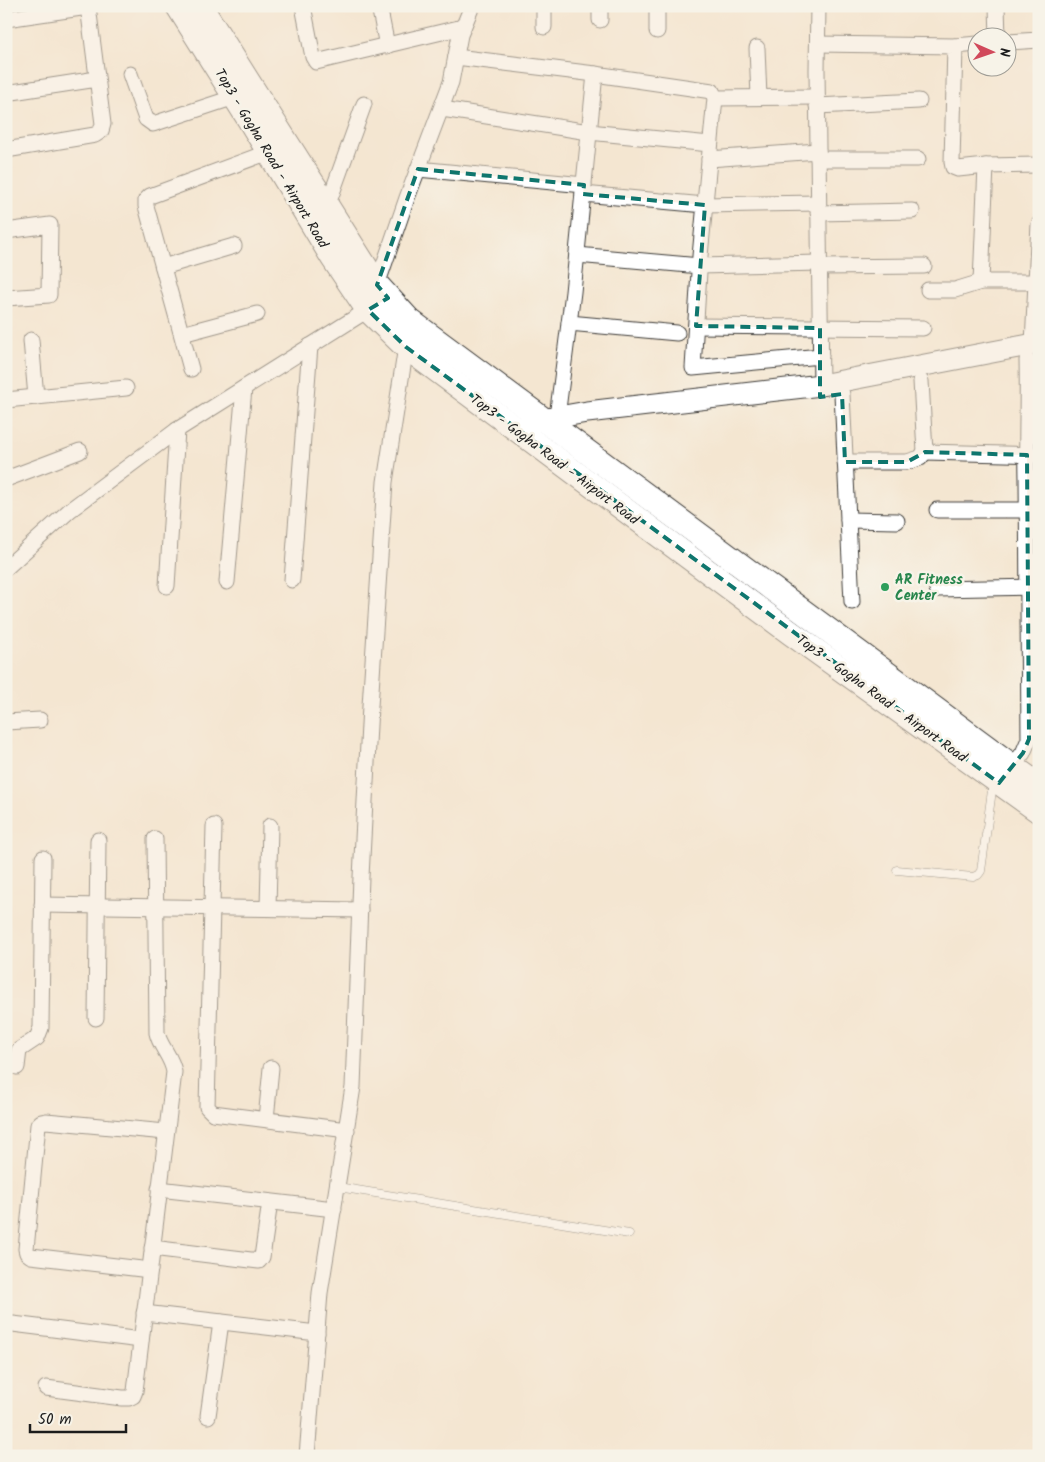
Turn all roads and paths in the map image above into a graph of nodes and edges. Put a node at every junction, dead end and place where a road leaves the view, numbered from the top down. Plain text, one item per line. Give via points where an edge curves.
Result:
1 (88, 6) edge
2 (178, 6) edge
3 (303, 6) edge
4 (378, 6) edge
5 (472, 6) edge
6 (544, 6) edge
7 (657, 6) edge
8 (818, 6) edge
9 (997, 6) edge
10 (207, 8) edge
11 (6, 19) edge
12 (463, 27) junction
13 (544, 27) dead end
14 (998, 28) edge
15 (657, 31) dead end
16 (1039, 40) edge
17 (1018, 41) edge
18 (818, 44) junction
19 (968, 45) edge
20 (387, 46) junction
21 (955, 46) junction
22 (757, 48) dead end
23 (456, 57) junction
24 (130, 74) dead end
25 (595, 74) junction
26 (97, 79) junction
27 (6, 93) edge
28 (235, 97) junction
29 (715, 98) junction
30 (759, 98) junction
31 (817, 102) junction
32 (919, 102) dead end
33 (364, 104) dead end
34 (442, 109) junction
35 (589, 132) junction
36 (6, 150) edge
37 (710, 151) junction
38 (269, 152) junction
39 (818, 155) junction
40 (918, 159) dead end
41 (1039, 165) edge
42 (986, 166) junction
43 (418, 168) junction
44 (583, 189) junction
45 (705, 206) junction
46 (327, 207) junction
47 (818, 208) junction
48 (912, 211) dead end
49 (1039, 224) edge
50 (6, 231) edge
51 (234, 246) dead end
52 (577, 256) junction
53 (819, 265) junction
54 (163, 266) junction
55 (700, 266) junction
56 (924, 266) dead end
57 (981, 282) junction
58 (1036, 282) junction
59 (928, 290) dead end
60 (378, 297) junction
61 (6, 298) edge
62 (257, 314) dead end
63 (410, 321) junction
64 (569, 323) junction
65 (696, 326) junction
66 (820, 328) junction
67 (923, 328) dead end
68 (676, 333) dead end
69 (182, 334) junction
70 (30, 340) dead end
71 (310, 346) junction
72 (406, 347) junction
73 (1034, 351) edge
74 (821, 356) junction
75 (191, 369) dead end
76 (921, 380) junction
77 (820, 385) junction
78 (126, 388) dead end
79 (244, 388) junction
80 (842, 394) junction
81 (36, 397) junction
82 (6, 400) edge
83 (553, 422) junction
84 (178, 430) junction
85 (518, 431) junction
86 (80, 450) dead end
87 (925, 452) junction
88 (1033, 455) edge
89 (845, 462) junction
90 (6, 479) edge
91 (937, 510) dead end
92 (1033, 510) edge
93 (848, 520) junction
94 (897, 520) dead end
95 (6, 568) edge
96 (292, 580) dead end
97 (227, 582) dead end
98 (167, 586) dead end
99 (1034, 586) edge
100 (937, 589) dead end
101 (852, 602) dead end
102 (1034, 637) edge
103 (1034, 691) edge
104 (40, 720) dead end
105 (6, 722) edge
106 (1002, 776) junction
107 (1039, 786) edge
108 (1039, 811) edge
109 (214, 826) dead end
110 (270, 826) dead end
111 (155, 839) dead end
112 (98, 840) dead end
113 (43, 858) dead end
114 (897, 870) dead end
115 (42, 905) junction
116 (97, 906) junction
117 (155, 906) junction
118 (212, 907) junction
119 (268, 908) junction
120 (360, 910) junction
121 (96, 1018) dead end
122 (18, 1068) dead end
123 (271, 1068) dead end
124 (266, 1119) junction
125 (347, 1130) junction
126 (166, 1132) junction
127 (338, 1187) junction
128 (160, 1189) junction
129 (270, 1202) junction
130 (334, 1209) junction
131 (629, 1234) dead end
132 (152, 1248) junction
133 (150, 1270) junction
134 (144, 1313) junction
135 (221, 1322) junction
136 (14, 1324) dead end
137 (317, 1333) junction
138 (141, 1340) junction
139 (46, 1388) dead end
140 (208, 1416) dead end
141 (307, 1456) edge

1 - 11 street
1 - 26 street
2 - 28 main road, Top3 - Gogha Road - Airport Road
3 - 20 street via 316,62
4 - 20 street
5 - 12 street
6 - 13 street
7 - 15 street
8 - 18 street
9 - 14 street
10 - 46 main road
12 - 20 street
12 - 23 street
16 - 17 street
18 - 21 street
18 - 31 street
19 - 21 street
21 - 42 street via 952,162 958,169
22 - 30 street
23 - 25 street
23 - 34 street
24 - 28 street via 146,119 153,124
25 - 29 street via 705,89 712,91
25 - 35 street
26 - 27 street
26 - 36 street via 103,124 101,131 95,135
28 - 38 main road, Top3 - Gogha Road - Airport Road
29 - 30 street
29 - 37 street
30 - 31 street
31 - 32 street
31 - 39 street
33 - 46 street
34 - 35 street
34 - 43 street
35 - 37 street
35 - 44 street
37 - 39 street
37 - 45 street
38 - 54 street via 146,200
38 - 60 main road, Top3 - Gogha Road - Airport Road via 333,258
39 - 40 street
39 - 47 street
41 - 42 street
42 - 57 street
43 - 44 street
43 - 60 street
44 - 45 street
44 - 52 street
45 - 47 street
45 - 55 street
46 - 60 main road
47 - 48 street
47 - 53 street
49 - 58 street
50 - 61 street via 50,226 48,295
51 - 54 street
52 - 55 street
52 - 64 street
53 - 55 street
53 - 56 street
53 - 66 street
54 - 69 street
55 - 65 street
57 - 58 street
57 - 59 street via 954,290
58 - 73 street
60 - 63 main road
60 - 71 street
60 - 72 main road, Top3 - Gogha Road - Airport Road
62 - 69 street
63 - 72 street
63 - 83 main road
64 - 68 street
64 - 83 street
65 - 66 street
65 - 74 street via 693,368
66 - 67 street
66 - 74 street
69 - 75 street
70 - 81 street
71 - 79 street
71 - 96 street
72 - 85 main road, Top3 - Gogha Road - Airport Road
72 - 120 street via 386,482
73 - 76 street
73 - 77 street
73 - 88 street
74 - 77 street
76 - 80 street
76 - 87 street
77 - 83 street via 626,407
78 - 81 street
79 - 84 street
79 - 97 street
80 - 83 street
80 - 89 street
81 - 82 street
83 - 85 street
83 - 106 main road
84 - 95 street via 70,510
84 - 98 street
85 - 106 main road, Top3 - Gogha Road - Airport Road via 791,633
86 - 90 street
87 - 88 street
87 - 89 street via 920,458 907,462
88 - 92 street
89 - 93 street
91 - 92 street
92 - 99 street
93 - 94 street
93 - 101 street
99 - 100 street
99 - 102 street
102 - 103 street
103 - 106 street via 1029,739 1023,753
104 - 105 street
106 - 107 main road
106 - 108 main road, Top3 - Gogha Road - Airport Road
106 - 114 lane via 978,875
109 - 118 street
110 - 119 street
111 - 117 street
112 - 116 street
113 - 115 street
115 - 116 street
115 - 122 street via 41,1028 37,1038 19,1050
116 - 117 street
116 - 121 street
117 - 118 street
117 - 126 street via 157,1033 174,1072
118 - 119 street
118 - 124 street via 207,1107 213,1113
119 - 120 street
120 - 125 street via 354,1087
123 - 124 street
124 - 125 street
125 - 127 street
126 - 128 street
126 - 133 street via 46,1121 38,1125 27,1254
127 - 130 street
127 - 131 lane
128 - 129 street
128 - 132 street
129 - 130 street
129 - 132 street via 259,1261
130 - 137 street
132 - 133 street
133 - 134 street
134 - 135 street
134 - 138 street
135 - 137 street
135 - 140 street
136 - 138 street
137 - 141 street
138 - 139 street via 133,1396

